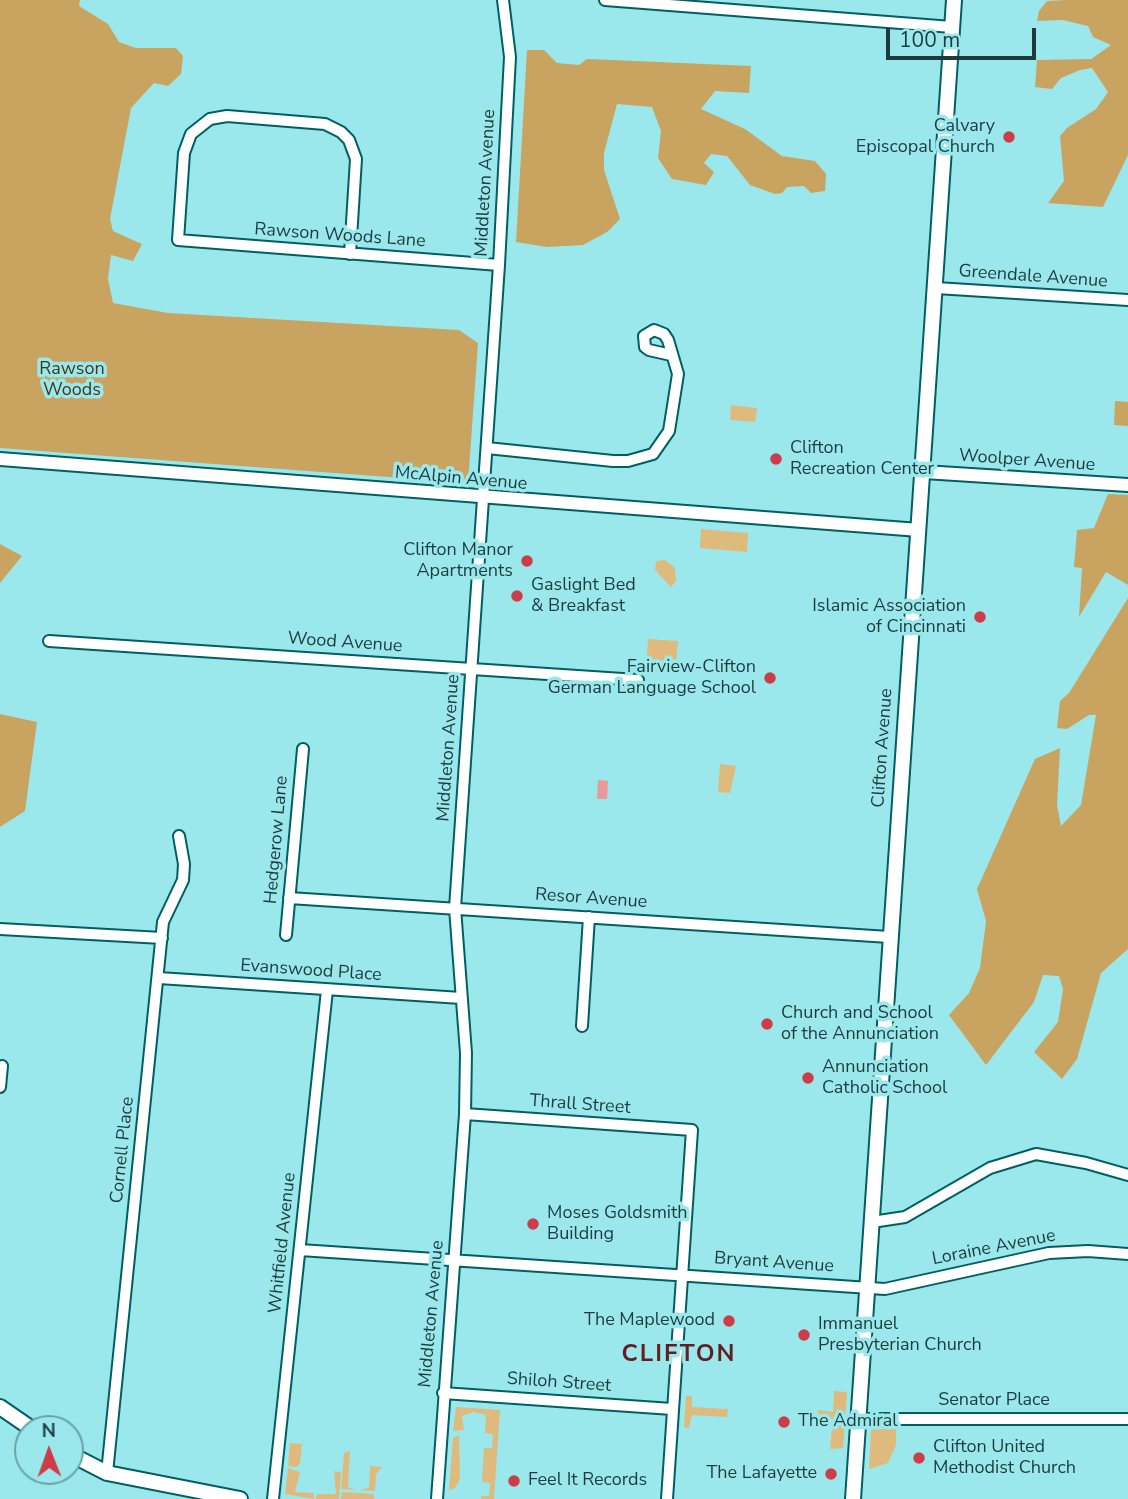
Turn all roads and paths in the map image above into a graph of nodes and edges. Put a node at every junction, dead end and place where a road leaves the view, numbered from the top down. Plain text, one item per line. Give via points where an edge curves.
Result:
1 (503, 0) edge
2 (605, 0) edge
3 (954, 0) edge
4 (952, 27) junction
5 (350, 254) junction
6 (499, 265) junction
7 (936, 288) junction
8 (1128, 300) edge
9 (671, 355) dead end
10 (487, 448) junction
11 (0, 460) edge
12 (924, 472) junction
13 (1128, 485) edge
14 (484, 499) junction
15 (919, 530) junction
16 (48, 641) dead end
17 (472, 669) junction
18 (638, 680) dead end
19 (303, 749) dead end
20 (179, 836) dead end
21 (289, 898) junction
22 (455, 908) junction
23 (589, 917) junction
24 (0, 929) edge
25 (286, 935) dead end
26 (889, 937) junction
27 (162, 938) junction
28 (159, 978) junction
29 (327, 990) junction
30 (461, 998) junction
31 (582, 1026) dead end
32 (2, 1066) dead end
33 (0, 1087) edge
34 (465, 1115) junction
35 (1128, 1175) edge
36 (872, 1222) junction
37 (300, 1250) junction
38 (1128, 1254) edge
39 (454, 1261) junction
40 (682, 1274) junction
41 (868, 1287) junction
42 (443, 1393) junction
43 (672, 1409) junction
44 (859, 1419) junction
45 (1128, 1419) edge
46 (84, 1461) edge
47 (107, 1473) junction
48 (240, 1499) edge
49 (273, 1499) edge
50 (437, 1499) edge
51 (667, 1499) edge
52 (853, 1499) edge

1 - 6 street, Middleton Avenue via 510,57
2 - 4 street
3 - 4 main road, Clifton Avenue
4 - 7 main road, Clifton Avenue
5 - 5 street, Rawson Woods Lane via 356,159 341,132 325,124 227,116 198,126 187,143 178,240
5 - 6 street, Rawson Woods Lane
6 - 10 street, Middleton Avenue
7 - 8 street, Greendale Avenue
7 - 12 main road, Clifton Avenue
9 - 10 street via 678,374 672,420 653,454 613,461
10 - 14 street, Middleton Avenue
11 - 14 street, McAlpin Avenue
12 - 13 street, Woolper Avenue
12 - 15 main road, Clifton Avenue
14 - 15 street, McAlpin Avenue
14 - 17 street, Middleton Avenue
15 - 26 main road, Clifton Avenue
16 - 17 street, Wood Avenue
17 - 18 street, Wood Avenue
17 - 22 street, Middleton Avenue
19 - 21 street, Hedgerow Lane
20 - 27 street, Cornell Place via 183,880 163,922
21 - 22 street, Resor Avenue
21 - 25 street, Hedgerow Lane
22 - 23 street, Resor Avenue
22 - 30 street, Middleton Avenue
23 - 26 street, Resor Avenue
23 - 31 street
24 - 27 street
26 - 36 main road, Clifton Avenue
27 - 28 street, Cornell Place
28 - 29 street, Evanswood Place
28 - 47 street, Cornell Place
29 - 30 street, Evanswood Place
29 - 37 street, Whitfield Avenue
30 - 34 street, Middleton Avenue
32 - 33 street
34 - 39 street, Middleton Avenue
34 - 40 street, Thrall Street via 692,1130
35 - 36 street via 1036,1154 990,1168 905,1217
36 - 41 main road, Clifton Avenue
37 - 39 street, Bryant Avenue
37 - 49 street, Whitfield Avenue
38 - 41 street, Loraine Avenue via 1049,1252 885,1289
39 - 40 street, Bryant Avenue
39 - 42 street, Middleton Avenue
40 - 41 street, Bryant Avenue
40 - 43 street
41 - 44 main road, Clifton Avenue
42 - 43 street, Shiloh Street
42 - 50 street, Middleton Avenue
43 - 51 street
44 - 45 street, Senator Place
44 - 52 main road, Clifton Avenue
46 - 47 main road
47 - 48 main road

